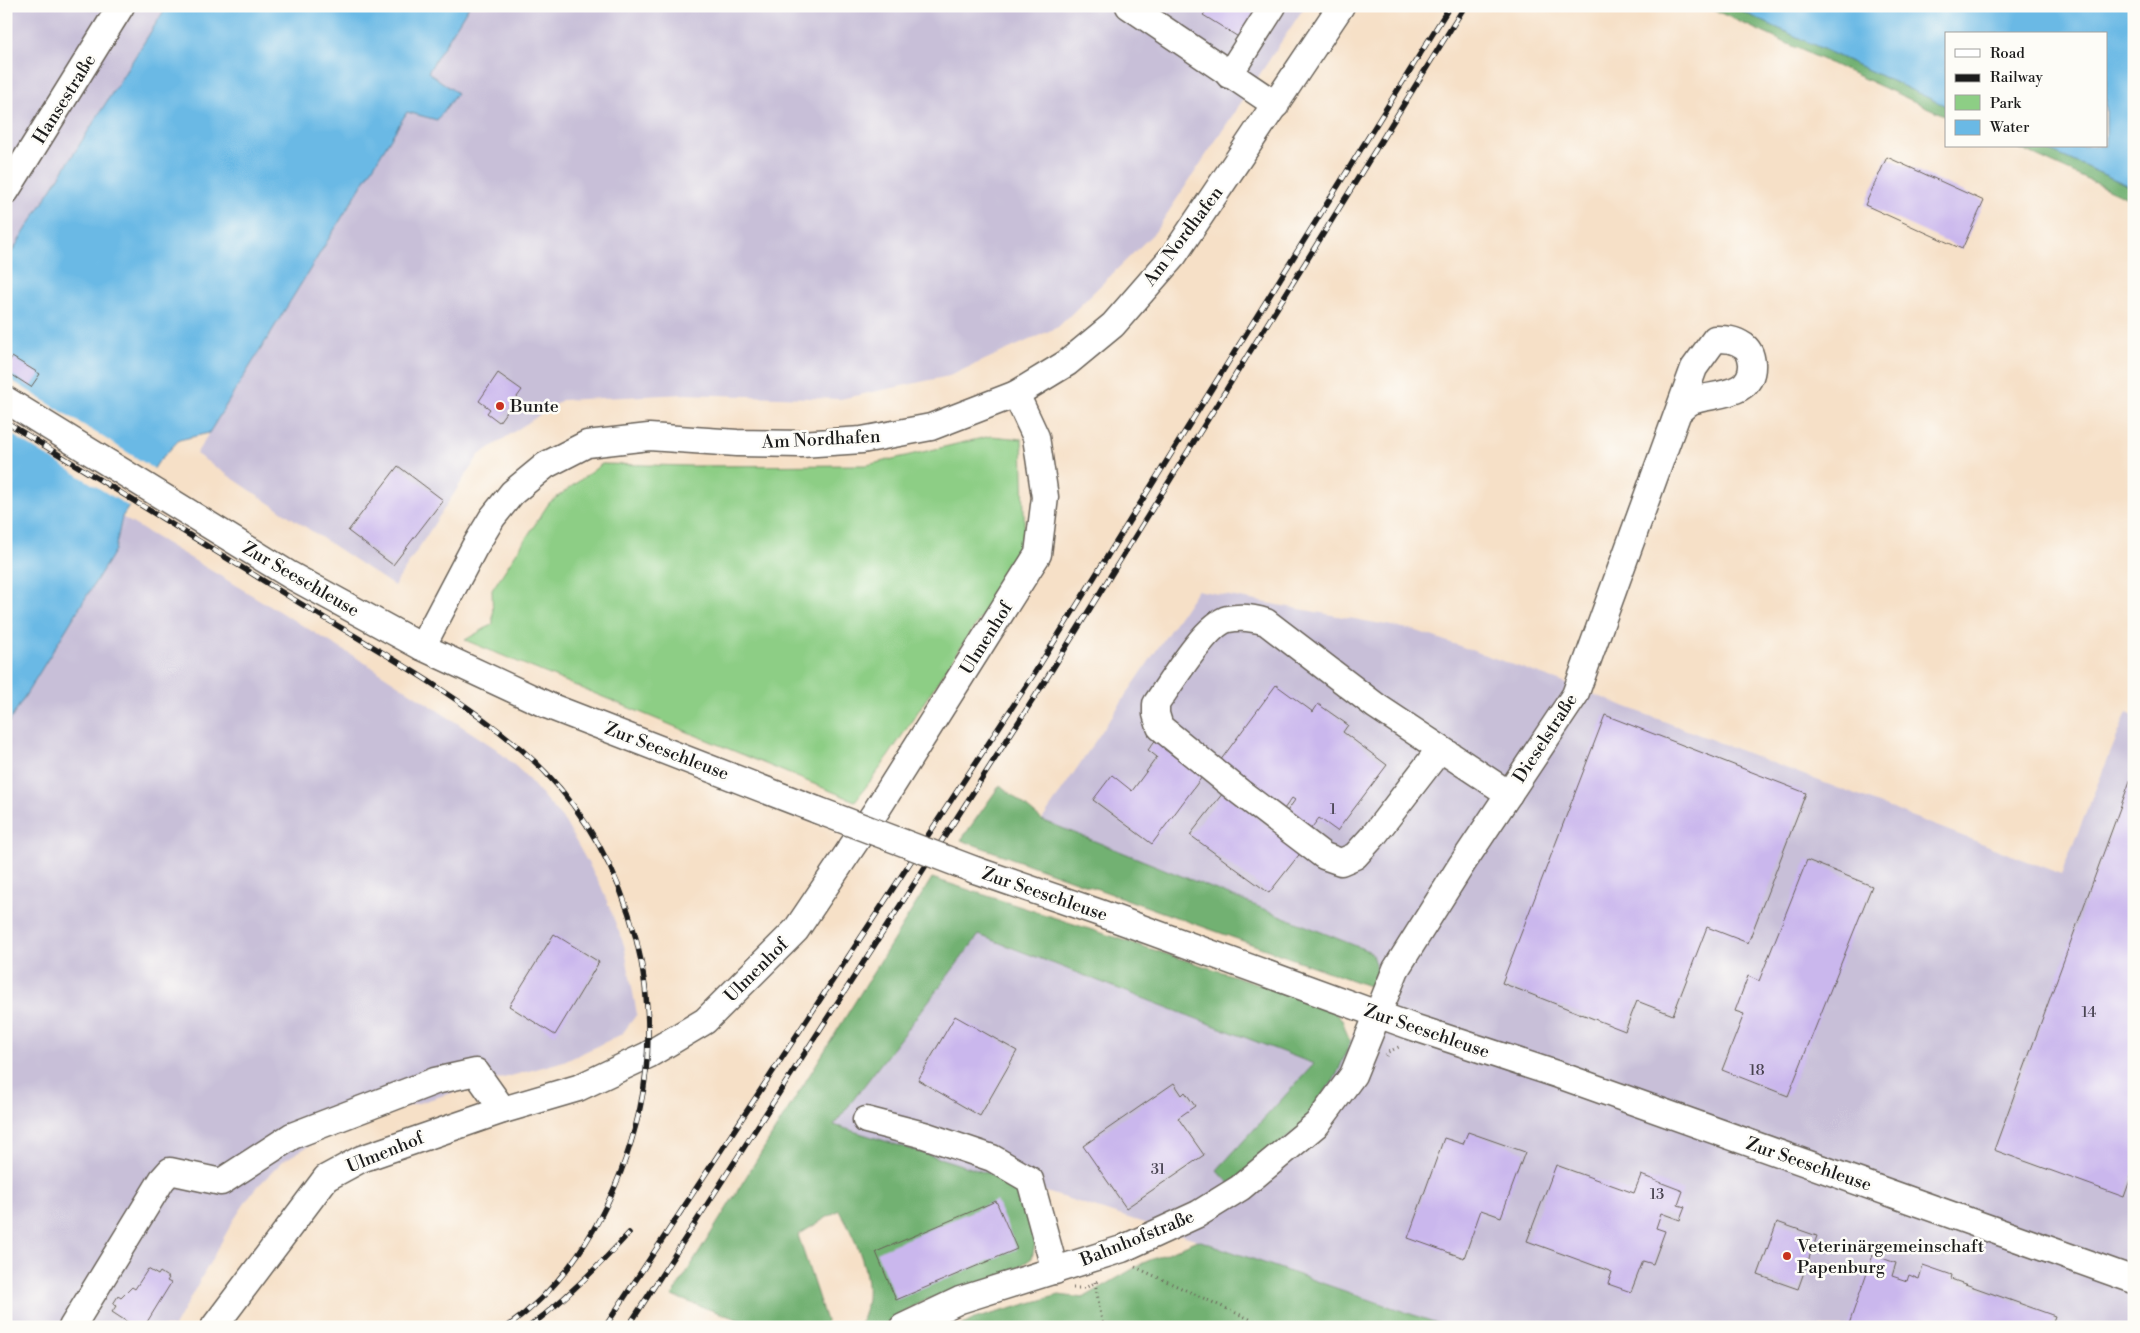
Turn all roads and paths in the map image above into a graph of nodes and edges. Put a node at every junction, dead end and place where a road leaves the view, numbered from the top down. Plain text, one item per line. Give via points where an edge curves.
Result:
1 (121, 6) edge
2 (1130, 6) edge
3 (1273, 6) edge
4 (1341, 6) edge
5 (1229, 75) junction
6 (1276, 105) junction
7 (6, 192) edge
8 (1016, 394) junction
9 (6, 400) edge
10 (1679, 411) dead end
11 (422, 647) junction
12 (1440, 749) junction
13 (1509, 794) junction
14 (1378, 1015) junction
15 (504, 1110) junction
16 (866, 1120) dead end
17 (1132, 1266) dead end
18 (1055, 1271) junction
19 (2134, 1280) edge
20 (1095, 1282) dead end
21 (72, 1327) edge
22 (214, 1327) edge
23 (903, 1327) edge
24 (1103, 1327) edge
25 (1267, 1327) edge

1 - 7 street, Hansestraße
2 - 5 street
3 - 5 street
4 - 6 street, Am Nordhafen
5 - 6 street
6 - 8 street, Am Nordhafen via 1174,254 1113,325 1067,364
8 - 11 street, Am Nordhafen via 931,427 862,440 792,444 649,437 587,444 546,465 512,493 474,548
8 - 15 street, Ulmenhof via 1036,437 1044,497 1038,554 876,811 796,930 706,1021 648,1055 578,1088
9 - 11 street, Zur Seeschleuse via 290,575
10 - 13 street, Dieselstraße via 1575,695
11 - 14 street, Zur Seeschleuse, bridge via 549,706 818,810
12 - 12 street via 1376,706 1266,622 1251,617 1227,619 1206,635 1156,704 1160,727 1316,851 1341,862 1355,856 1374,835
12 - 13 street
13 - 14 street, Dieselstraße via 1396,969
14 - 18 street, Bahnhofstraße via 1352,1074 1317,1124 1268,1166 1198,1214 1122,1249
14 - 19 street, Zur Seeschleuse via 1559,1075
15 - 21 street via 476,1072 436,1082 292,1136 221,1182 170,1171
15 - 22 street, Ulmenhof via 361,1158 326,1178
16 - 18 street via 992,1158 1030,1180
17 - 25 path
18 - 23 street, Bahnhofstraße via 960,1300
20 - 24 path

